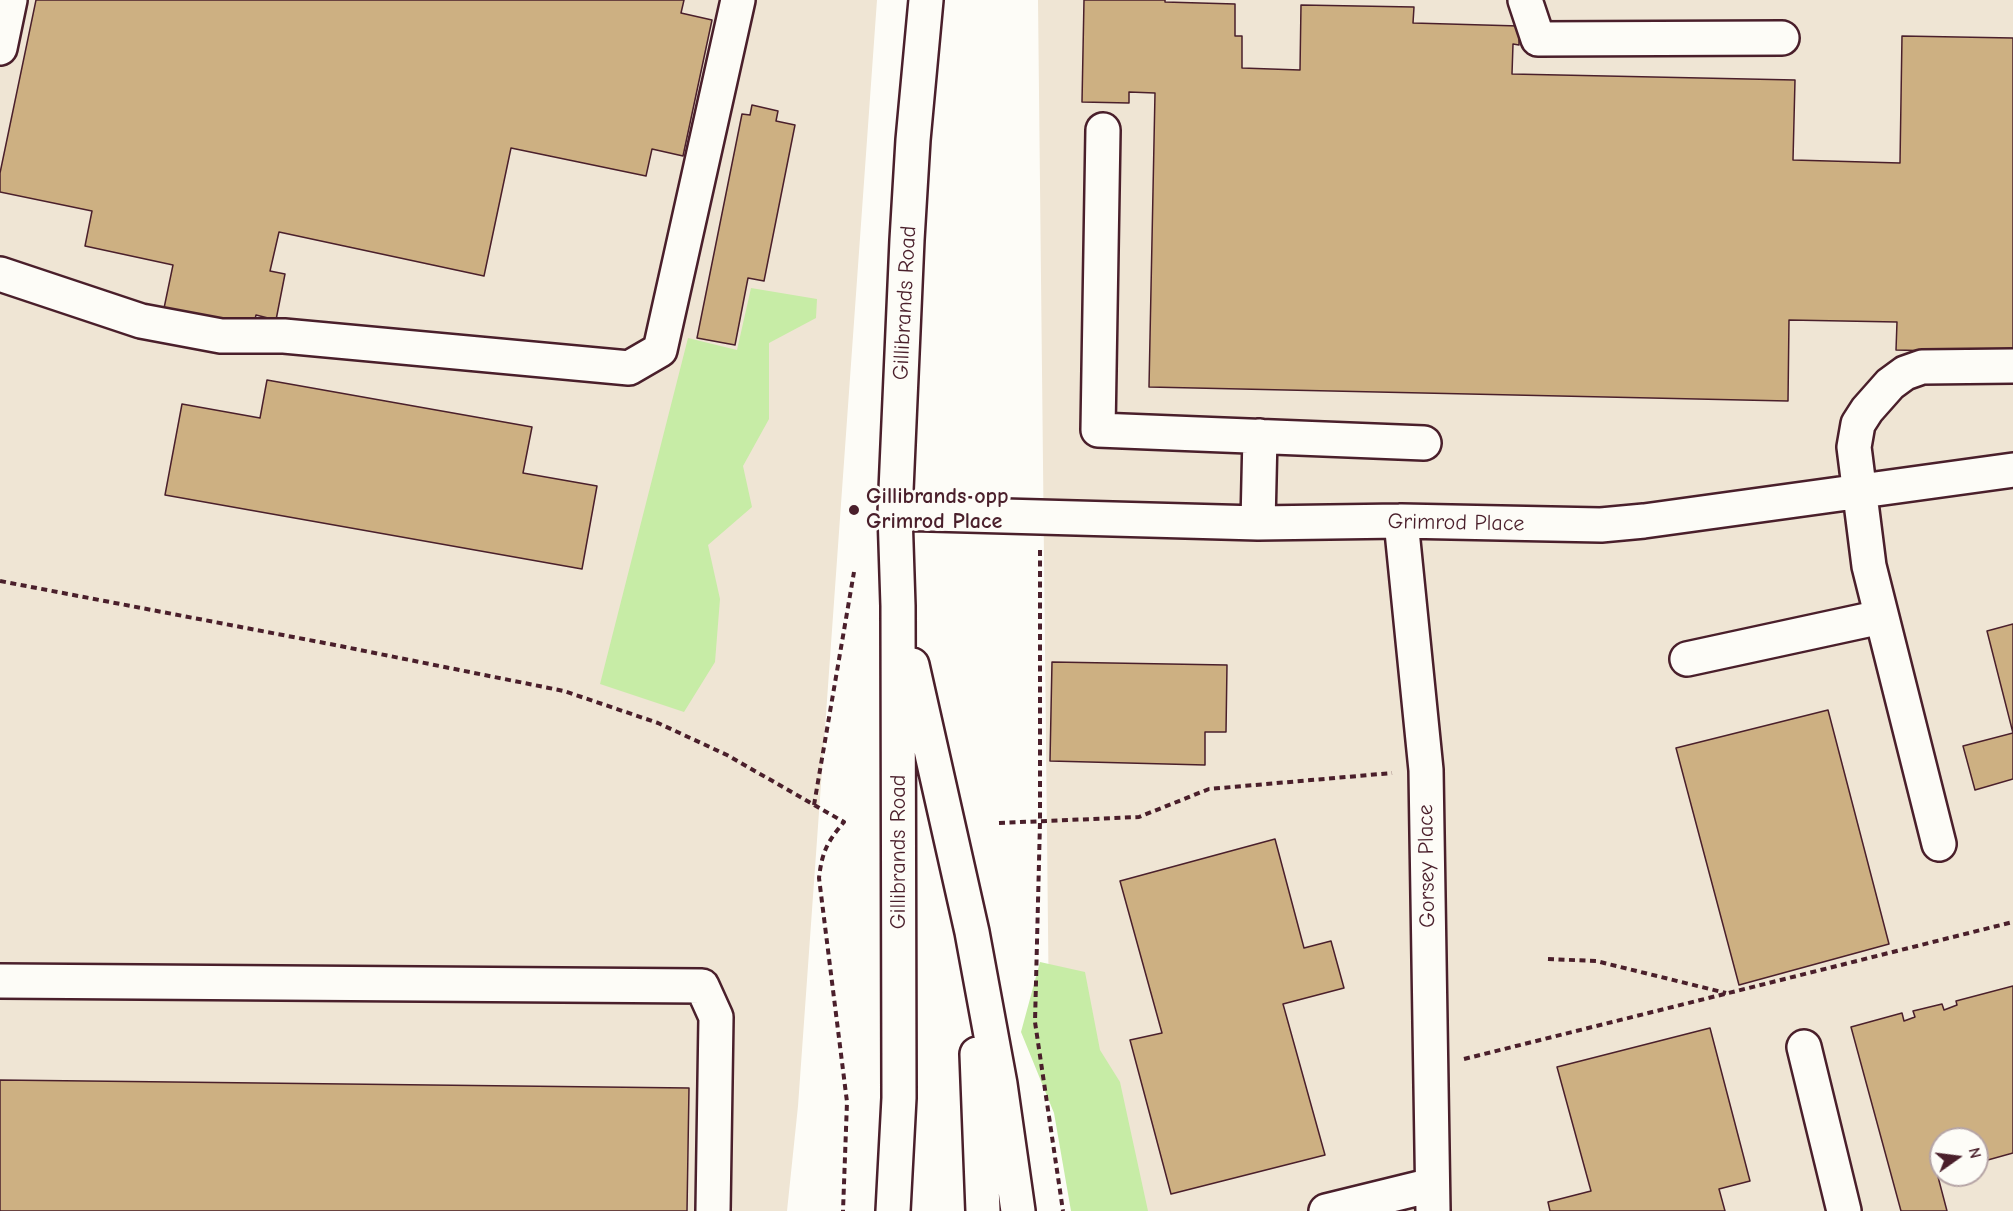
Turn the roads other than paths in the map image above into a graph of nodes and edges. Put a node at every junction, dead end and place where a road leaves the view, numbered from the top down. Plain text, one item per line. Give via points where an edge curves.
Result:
1 (10, 0) edge
2 (738, 0) edge
3 (926, 0) edge
4 (1526, 0) edge
5 (1782, 38) dead end
6 (0, 48) edge
7 (1103, 130) dead end
8 (0, 274) edge
9 (2013, 366) edge
10 (1260, 436) junction
11 (1424, 443) dead end
12 (2013, 470) edge
13 (1859, 491) junction
14 (896, 513) junction
15 (1401, 521) junction
16 (1257, 523) junction
17 (898, 606) junction
18 (1881, 617) junction
19 (1687, 659) dead end
20 (1939, 844) dead end
21 (972, 932) junction
22 (0, 981) edge
23 (1804, 1047) dead end
24 (899, 1098) junction
25 (1432, 1198) edge
26 (713, 1211) edge
27 (893, 1211) edge
28 (912, 1211) edge
29 (982, 1211) edge
30 (1018, 1211) edge
31 (1326, 1211) edge
32 (1844, 1211) edge

1 - 6 street
2 - 8 street via 660,350 629,368 284,336 221,336 141,321
3 - 14 street, Gillibrands Road via 907,240
4 - 5 street via 1538,39
7 - 10 street via 1098,430
9 - 13 street via 1922,367 1890,384 1858,424 1854,447
10 - 11 street
10 - 16 street
12 - 13 street, Grimrod Place
13 - 15 street, Grimrod Place via 1601,525
13 - 18 street via 1869,566
14 - 16 street, Grimrod Place
14 - 17 street, Gillibrands Road
15 - 16 street, Grimrod Place
15 - 25 street, Gorsey Place via 1426,770
17 - 21 street, Gillibrands Road
17 - 24 street, Gillibrands Road
18 - 19 street
18 - 20 street
21 - 29 street, Gillibrands Road
21 - 30 street, Gillibrands Road
22 - 26 street via 702,986 716,1017
23 - 32 street
24 - 27 street, Gillibrands Road
24 - 28 street, Gillibrands Road
25 - 31 street

